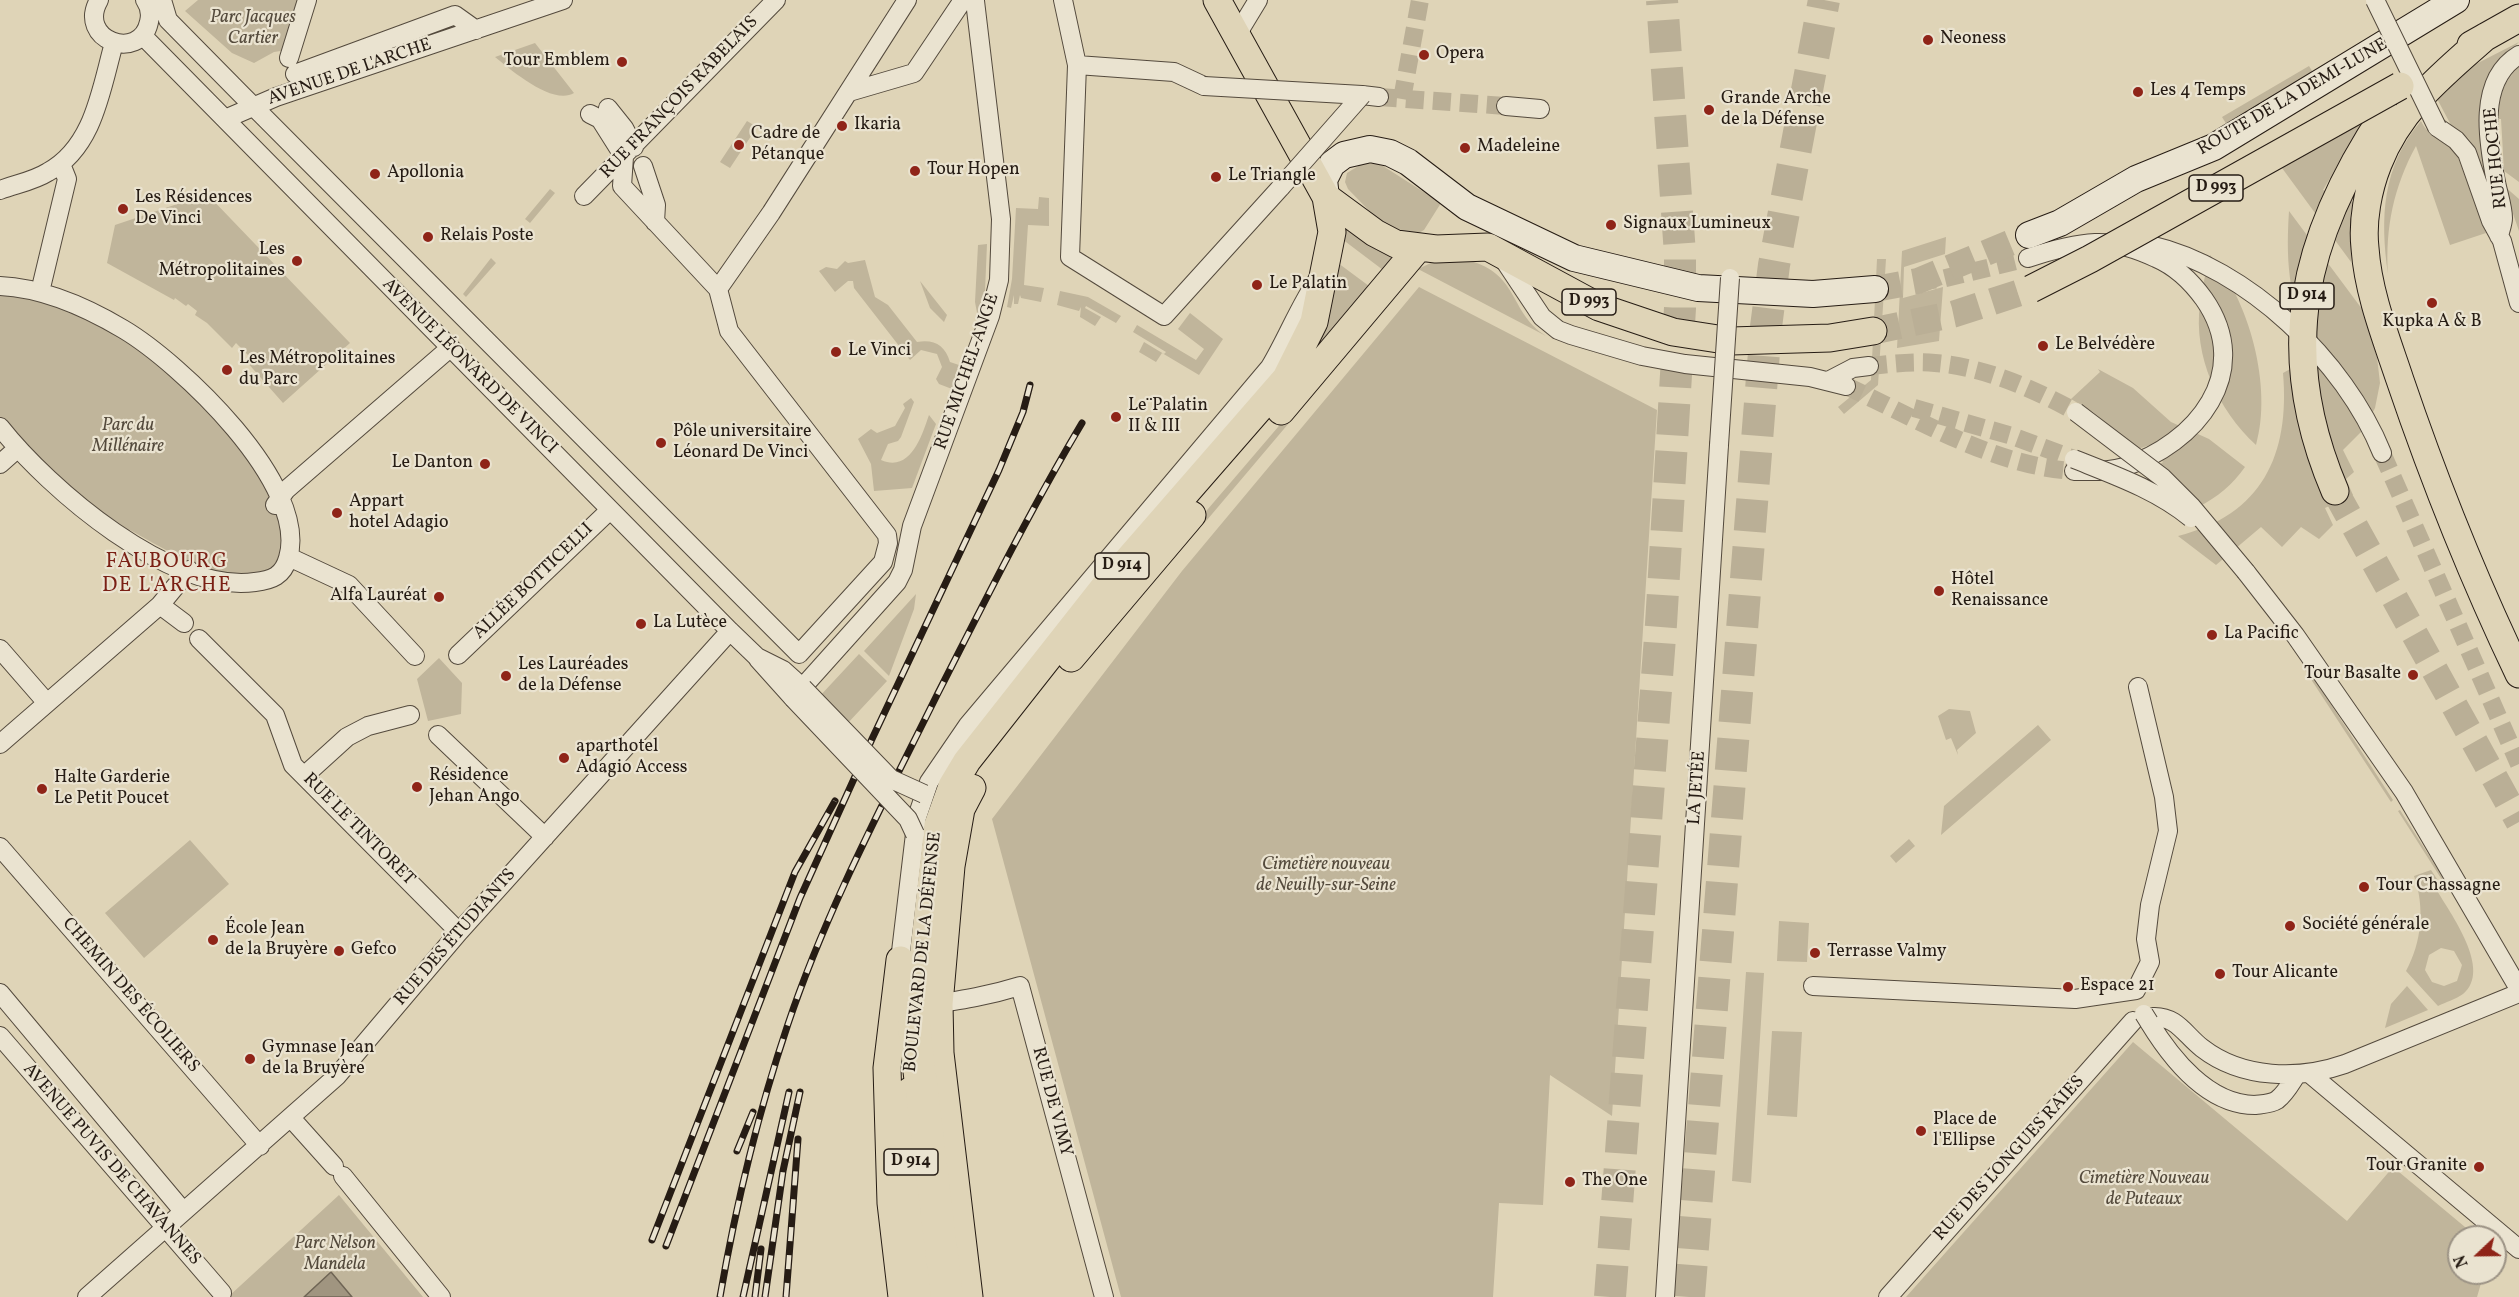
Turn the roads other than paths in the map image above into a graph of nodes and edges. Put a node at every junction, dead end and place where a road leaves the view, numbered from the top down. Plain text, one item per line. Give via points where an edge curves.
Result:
1 (145, 0) edge
2 (162, 0) edge
3 (308, 0) edge
4 (563, 0) edge
5 (776, 0) edge
6 (907, 0) edge
7 (1063, 0) edge
8 (1258, 0) edge
9 (2374, 0) edge
10 (2457, 0) edge
11 (969, 1) edge
12 (91, 3) edge
13 (1219, 5) edge
14 (2519, 18) edge
15 (476, 30) junction
16 (143, 36) junction
17 (2485, 37) junction
18 (1239, 41) junction
19 (114, 43) junction
20 (2519, 55) edge
21 (1077, 65) junction
22 (2400, 86) junction
23 (849, 92) junction
24 (252, 106) junction
25 (1506, 106) tunnel mouth
26 (608, 108) dead end
27 (1540, 109) dead end
28 (590, 114) dead end
29 (225, 120) junction
30 (636, 157) junction
31 (61, 164) junction
32 (0, 190) edge
33 (584, 196) dead end
34 (1326, 197) junction
35 (655, 222) junction
36 (2499, 236) junction
37 (1419, 247) junction
38 (2029, 247) joint
39 (1497, 250) junction
40 (2155, 251) junction
41 (1322, 273) junction
42 (1730, 278) dead end
43 (0, 286) edge
44 (718, 289) junction
45 (1875, 289) tunnel mouth
46 (2031, 289) tunnel mouth
47 (40, 292) junction
48 (2519, 303) edge
49 (1874, 331) tunnel mouth
50 (450, 348) junction
51 (1869, 366) tunnel mouth
52 (1828, 381) junction
53 (1846, 386) tunnel mouth
54 (2076, 412) tunnel mouth
55 (0, 427) edge
56 (18, 448) junction
57 (2382, 453) tunnel mouth
58 (0, 464) edge
59 (2335, 491) tunnel mouth
60 (280, 499) junction
61 (610, 510) junction
62 (289, 557) junction
63 (187, 571) junction
64 (2246, 572) junction
65 (160, 605) junction
66 (184, 623) dead end
67 (730, 632) junction
68 (199, 639) dead end
69 (0, 649) edge
70 (458, 655) dead end
71 (415, 656) dead end
72 (2519, 674) edge
73 (2138, 687) dead end
74 (798, 693) junction
75 (47, 703) junction
76 (410, 715) dead end
77 (3, 734) edge
78 (438, 735) dead end
79 (304, 776) junction
80 (924, 794) junction
81 (915, 834) junction
82 (545, 837) junction
83 (0, 847) edge
84 (459, 932) junction
85 (900, 960) joint
86 (1813, 986) dead end
87 (2519, 989) edge
88 (2136, 990) junction
89 (0, 993) edge
90 (2519, 993) edge
91 (924, 1012) junction
92 (2145, 1019) junction
93 (0, 1036) edge
94 (2303, 1074) junction
95 (291, 1118) junction
96 (260, 1146) junction
97 (183, 1211) junction
98 (164, 1228) junction
99 (2519, 1249) edge
100 (222, 1293) dead end
101 (87, 1297) edge
102 (441, 1297) edge
103 (902, 1297) edge
104 (922, 1297) edge
105 (948, 1297) edge
106 (969, 1297) edge
107 (1104, 1297) edge
108 (1665, 1297) edge
109 (1888, 1297) edge

1 - 16 street via 150,20
2 - 24 street via 168,20
3 - 15 street, AVENUE DE L'ARCHE via 292,66 455,15
4 - 15 street, AVENUE DE L'ARCHE
5 - 30 street, RUE FRANÇOIS RABELAIS
6 - 23 street
7 - 21 street
8 - 18 street via 1241,28
9 - 36 street, RUE HOCHE, bridge via 2437,127 2467,153
10 - 38 street, ROUTE DE LA DEMI-LUNE via 2214,147 2136,179 2060,223
11 - 23 street via 914,73
11 - 74 street, RUE MICHEL-ANGE via 1000,200 995,299 912,526 901,576
12 - 19 street via 98,30
13 - 18 main road, BOULEVARD DE LA DÉFENSE / D 993
14 - 17 main road, D 993
15 - 24 street, AVENUE DE L'ARCHE
16 - 19 street via 130,43
16 - 29 street, AVENUE LÉONARD DE VINCI
17 - 22 main road, D 993
17 - 72 main road via 2435,80 2401,120 2377,165 2366,214 2365,250 2387,340 2437,487
18 - 34 main road, BOULEVARD DE LA DÉFENSE / D 993
19 - 31 street via 86,135
20 - 36 street, RUE HOCHE via 2509,61 2494,83 2488,107 2503,218
21 - 21 street, bridge via 1174,72 1204,86 1371,96 1281,186 1164,316 1070,257
22 - 46 main road, D 993, bridge
22 - 59 main road, D 914 via 2334,201 2307,293 2302,340 2308,415
23 - 44 street
24 - 29 street, AVENUE DE L'ARCHE
24 - 44 street via 799,654 883,562 887,535 729,332
25 - 27 street
26 - 30 street via 624,128
28 - 30 street via 600,119
29 - 50 street, AVENUE LÉONARD DE VINCI
30 - 33 street, RUE FRANÇOIS RABELAIS
30 - 35 street via 656,205
30 - 35 street via 622,186
31 - 32 street via 42,176
31 - 47 street via 67,179
34 - 37 main road, D 993 via 1375,233 1396,244
34 - 41 main road, BOULEVARD DE LA DÉFENSE / D 914 via 1332,232
34 - 45 street via 1324,180 1332,164 1344,155 1370,149 1408,162 1467,207 1574,258 1698,288 1813,294
35 - 44 street
36 - 48 street, RUE HOCHE
37 - 39 main road, D 993 via 1477,246
37 - 91 main road via 1040,694 981,769 961,809 944,934
38 - 40 street via 2136,242
39 - 49 main road, D 993 via 1599,307 1673,332 1742,341 1830,338
39 - 52 street via 1535,309 1549,324 1564,332 1641,356
40 - 57 street via 2216,269 2293,327 2340,382
40 - 64 street, bridge via 2199,292 2215,318 2223,352 2220,378 2206,409 2182,437 2156,453 2116,468 2074,465 2129,481 2164,499 2211,535
41 - 80 street via 1305,297 1270,367 968,725
41 - 91 main road, BOULEVARD DE LA DÉFENSE / D 914 via 1314,322 1286,378 1104,587 967,761 952,786 938,825
42 - 108 street, LA JETÉE, bridge
43 - 47 street
47 - 60 street via 124,330 163,358 223,415 253,451
50 - 60 street
50 - 61 street, AVENUE LÉONARD DE VINCI
51 - 52 street via 1853,368
52 - 53 street
54 - 64 street, bridge via 2163,478
55 - 56 street
56 - 58 street
56 - 63 street via 82,508 130,543
60 - 62 street via 290,540
61 - 67 street, AVENUE LÉONARD DE VINCI
61 - 70 street, ALLÉE BOTTICELLI
62 - 63 street via 282,572 272,580 215,582
62 - 71 street via 349,585
63 - 65 street
64 - 87 street via 2295,635 2404,792
65 - 66 street
65 - 75 street
67 - 74 street, AVENUE LÉONARD DE VINCI
67 - 82 street, RUE DES ÉTUDIANTS
68 - 79 street, RUE LE TINTORET via 275,716 293,765
69 - 75 street
73 - 88 street via 2164,797 2168,831 2150,905 2146,939 2150,962
74 - 80 street, bridge via 891,779
74 - 81 street, bridge via 908,819
75 - 77 street
76 - 79 street via 368,726 347,737
78 - 82 street
79 - 84 street, RUE LE TINTORET
80 - 81 street
81 - 85 street
82 - 84 street, RUE DES ÉTUDIANTS
83 - 96 street, CHEMIN DES ÉCOLIERS
84 - 95 street, RUE DES ÉTUDIANTS via 337,1077
85 - 103 main road via 887,1068 891,1203
86 - 88 street via 2075,999
88 - 92 street
89 - 97 street, AVENUE PUVIS DE CHAVANNES
90 - 94 street via 2345,1064
91 - 104 main road, BOULEVARD DE LA DÉFENSE / D 914 via 910,1096 911,1200
91 - 105 highway
91 - 106 main road via 940,1053
91 - 107 street, RUE DE VIMY via 956,1000 967,1001 1020,986
92 - 94 street via 2171,1018 2199,1046 2232,1065 2266,1073
92 - 94 street via 2181,1066 2207,1088 2230,1100 2253,1105 2272,1102
92 - 109 street, RUE DES LONGUES RAIES
93 - 98 street, AVENUE PUVIS DE CHAVANNES
94 - 99 street
95 - 96 street, RUE DES ÉTUDIANTS
95 - 102 street
96 - 97 street, RUE DES ÉTUDIANTS
97 - 98 street, RUE DES ÉTUDIANTS
98 - 100 street, AVENUE PUVIS DE CHAVANNES
98 - 101 street, RUE DES ÉTUDIANTS

